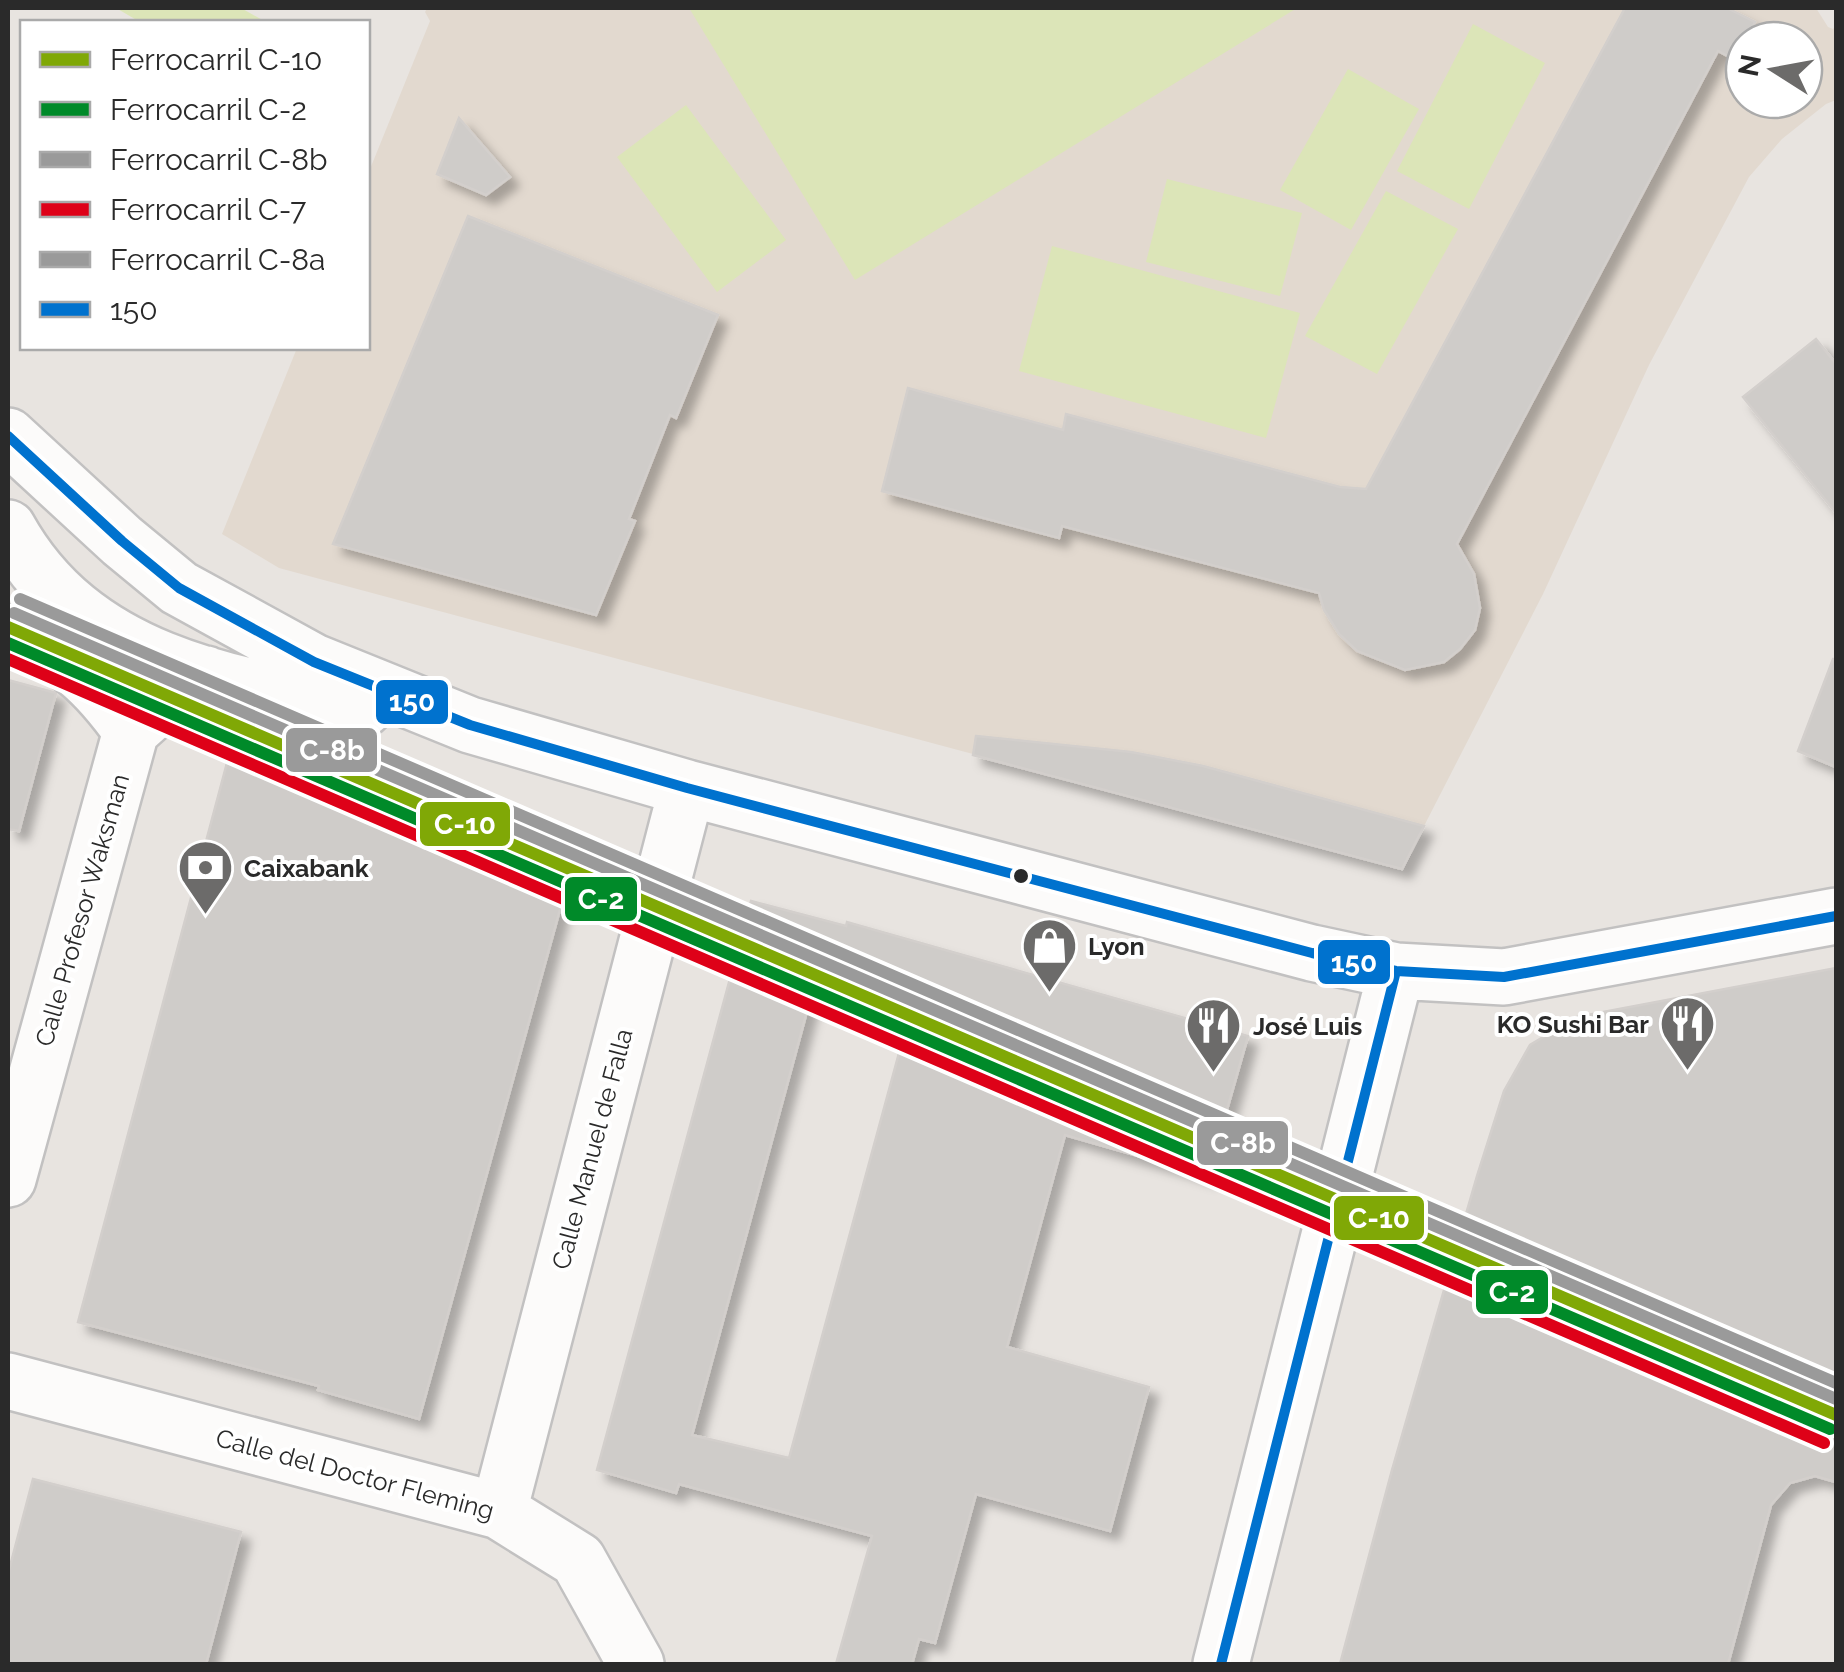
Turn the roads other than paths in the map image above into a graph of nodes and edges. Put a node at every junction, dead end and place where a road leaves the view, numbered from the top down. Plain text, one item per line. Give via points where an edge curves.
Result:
1 (8, 436) edge
2 (8, 528) edge
3 (29, 592) edge
4 (8, 633) edge
5 (314, 662) junction
6 (206, 674) junction
7 (470, 725) junction
8 (131, 731) junction
9 (687, 788) junction
10 (1836, 916) edge
11 (1396, 971) junction
12 (8, 1179) edge
13 (8, 1381) edge
14 (499, 1510) junction
15 (636, 1664) edge
16 (1221, 1664) edge

1 - 5 street via 179,588
2 - 3 street via 28,562
3 - 5 street via 123,598
3 - 6 street via 126,646
4 - 8 street via 86,675
5 - 7 street
6 - 7 street
6 - 8 street
7 - 9 street
8 - 12 street, Calle Profesor Waksman
9 - 11 street
9 - 14 street, Calle Manuel de Falla
10 - 11 street via 1504,977
11 - 16 street
13 - 14 street, Calle del Doctor Fleming
14 - 15 street, Calle del Doctor Fleming via 578,1560

